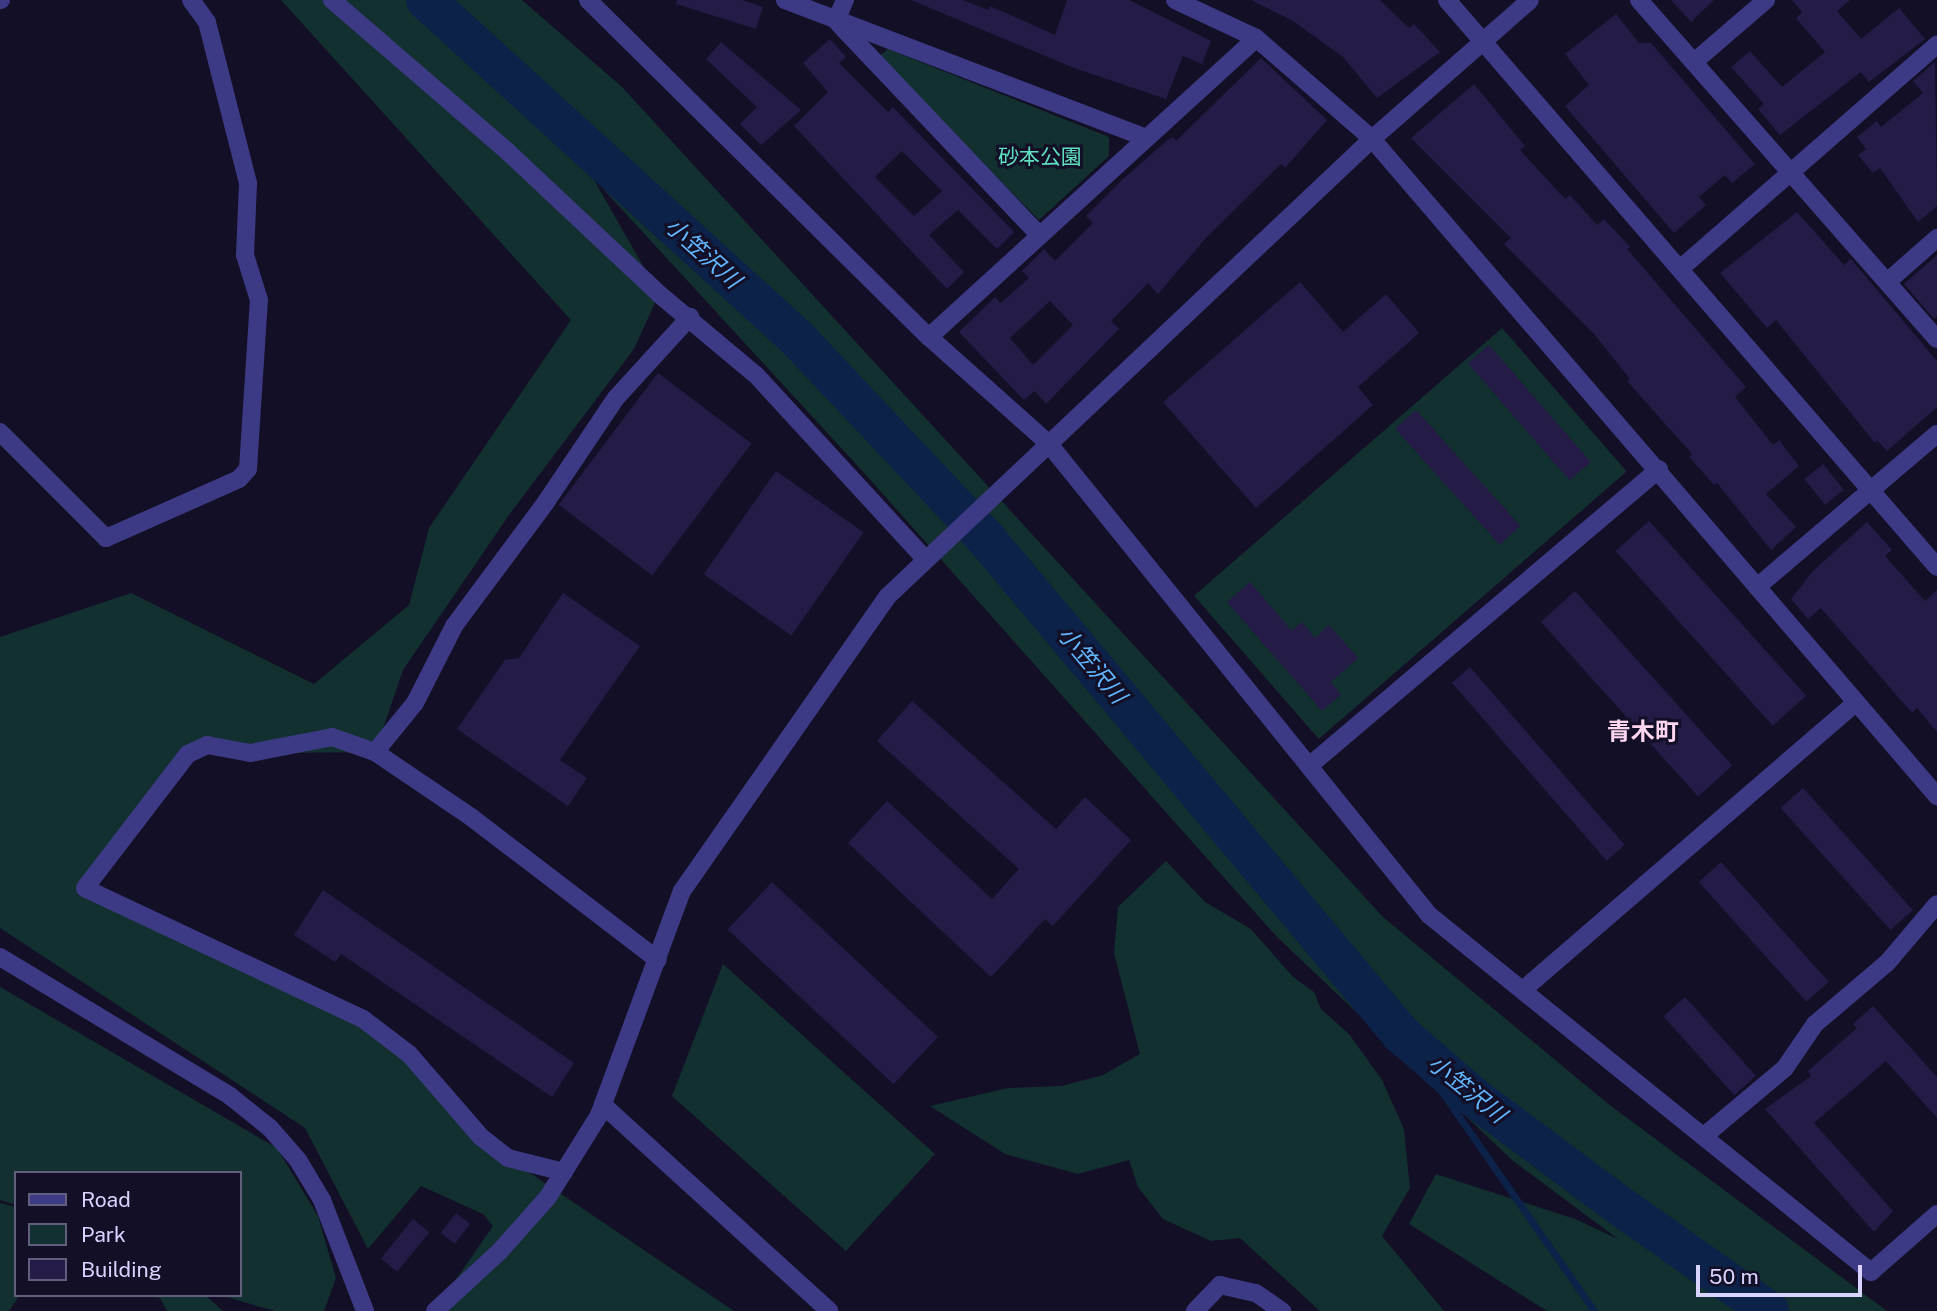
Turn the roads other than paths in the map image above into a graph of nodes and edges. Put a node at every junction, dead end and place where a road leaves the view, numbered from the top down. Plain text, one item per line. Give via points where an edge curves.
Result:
1 (191, 0) edge
2 (332, 0) edge
3 (588, 0) edge
4 (785, 0) edge
5 (845, 0) edge
6 (1175, 0) edge
7 (1447, 0) edge
8 (1530, 0) edge
9 (1639, 0) edge
10 (1766, 0) edge
11 (836, 21) junction
12 (1256, 38) junction
13 (1483, 41) junction
14 (1937, 45) edge
15 (1694, 62) junction
16 (1143, 137) junction
17 (1372, 139) junction
18 (1790, 172) junction
19 (1038, 235) junction
20 (1937, 238) edge
21 (1681, 268) junction
22 (1887, 282) junction
23 (690, 317) junction
24 (929, 337) junction
25 (1937, 339) edge
26 (0, 432) edge
27 (1937, 434) edge
28 (1043, 449) junction
29 (1658, 469) junction
30 (1870, 491) junction
31 (926, 560) junction
32 (1937, 567) edge
33 (1757, 587) junction
34 (1855, 703) junction
35 (375, 752) junction
36 (1309, 766) junction
37 (1937, 796) edge
38 (1937, 904) edge
39 (0, 957) edge
40 (658, 960) junction
41 (1524, 989) junction
42 (603, 1105) junction
43 (1704, 1136) junction
44 (564, 1171) junction
45 (1937, 1214) edge
46 (365, 1311) edge
47 (435, 1311) edge
48 (830, 1311) edge
49 (1195, 1311) edge
50 (1282, 1311) edge

1 - 26 street via 208,22 248,183 245,255 259,300 248,469 239,479 106,538
2 - 23 street
3 - 24 street
4 - 11 street
5 - 11 street
6 - 12 street
7 - 13 street
8 - 13 street
9 - 15 street
10 - 15 street
11 - 16 street
11 - 19 street
12 - 16 street
12 - 17 street
13 - 17 street
13 - 21 street
14 - 18 street
15 - 18 street
16 - 19 street
17 - 28 street
17 - 29 street
18 - 21 street
18 - 22 street
19 - 24 street
20 - 22 street
21 - 30 street
22 - 25 street
23 - 31 street via 756,375
23 - 35 street via 616,398 454,626 415,703
24 - 28 street
27 - 30 street
28 - 31 street
28 - 36 street
29 - 33 street
29 - 36 street
30 - 32 street
30 - 33 street
31 - 40 street via 888,596 858,635 711,845 682,891
33 - 34 street
34 - 37 street
34 - 41 street
35 - 40 street via 471,817
35 - 44 street via 332,737 250,753 207,745 181,762 85,888 363,1019 409,1054 481,1136 508,1158
36 - 41 street via 1429,915
38 - 43 street via 1887,964 1815,1024 1785,1068
39 - 46 street via 230,1096 270,1128 298,1160 322,1200
40 - 42 street
41 - 43 street
42 - 44 street
42 - 48 street
43 - 45 street via 1871,1272
44 - 47 street via 548,1197 500,1251
49 - 50 street via 1220,1285 1256,1293

